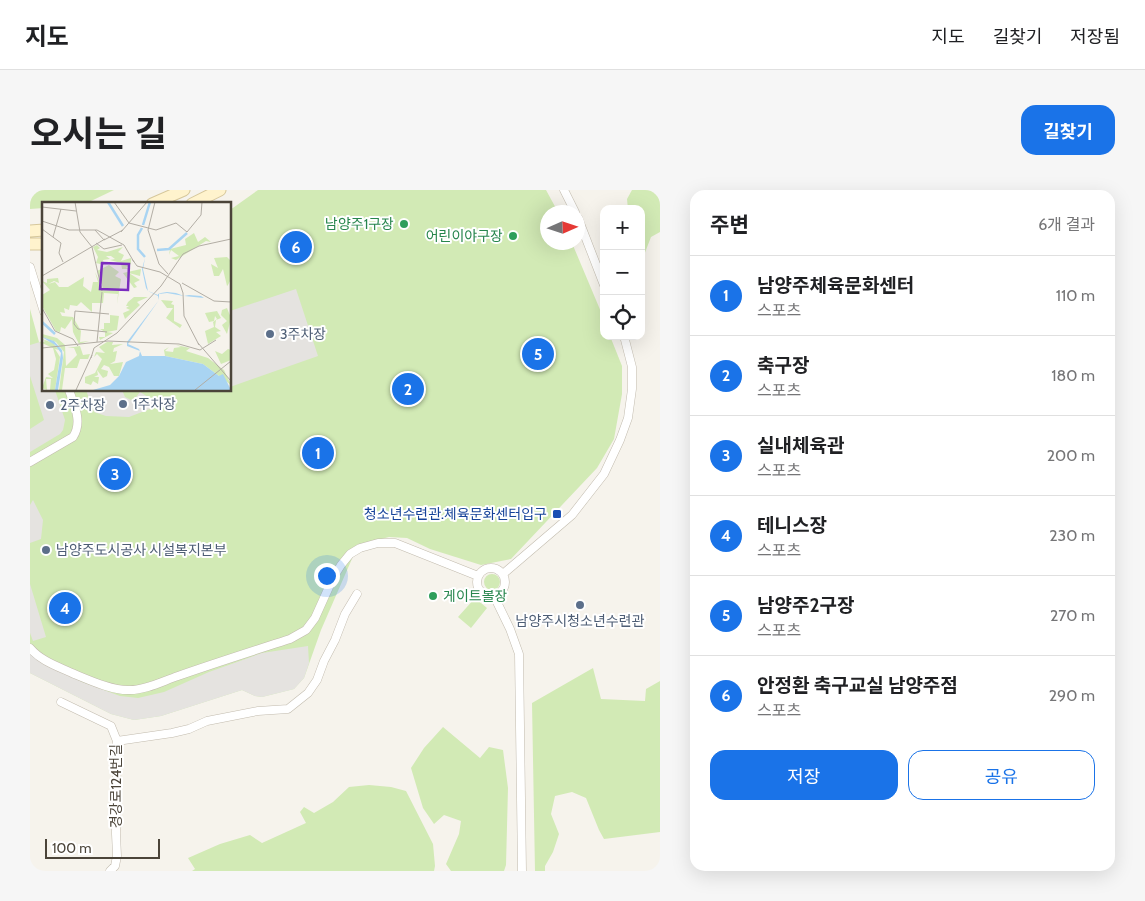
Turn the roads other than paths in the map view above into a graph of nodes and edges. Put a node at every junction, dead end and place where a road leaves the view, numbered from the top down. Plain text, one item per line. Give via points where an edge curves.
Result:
1 (184, 190) edge
2 (220, 190) edge
3 (564, 190) edge
4 (157, 202) edge
5 (196, 202) edge
6 (572, 205) edge
7 (585, 236) edge
8 (30, 267) edge
9 (600, 275) edge
10 (42, 306) edge
11 (625, 340) edge
12 (69, 391) edge
13 (30, 462) edge
14 (503, 574) junction
15 (478, 576) junction
16 (357, 594) dead end
17 (494, 596) junction
18 (30, 648) edge
19 (61, 702) dead end
20 (118, 742) junction
21 (110, 871) edge
22 (522, 871) edge

1 - 4 street
2 - 5 street
3 - 6 street
7 - 9 street
8 - 10 street
11 - 14 street via 632,367 628,418 604,474 572,515
12 - 13 street via 77,415 77,431 73,437
14 - 15 street via 491,568
14 - 17 street via 504,588
15 - 17 street via 480,592
15 - 18 street via 395,543 360,548 340,564 315,618 306,630 290,639 131,690 115,688 72,673 47,662
16 - 20 street via 317,680 308,693 288,709 258,711 207,721 172,733
17 - 22 street via 519,654
19 - 20 street, 경강로124번길 via 111,726
20 - 21 street, 경강로124번길 via 117,856

